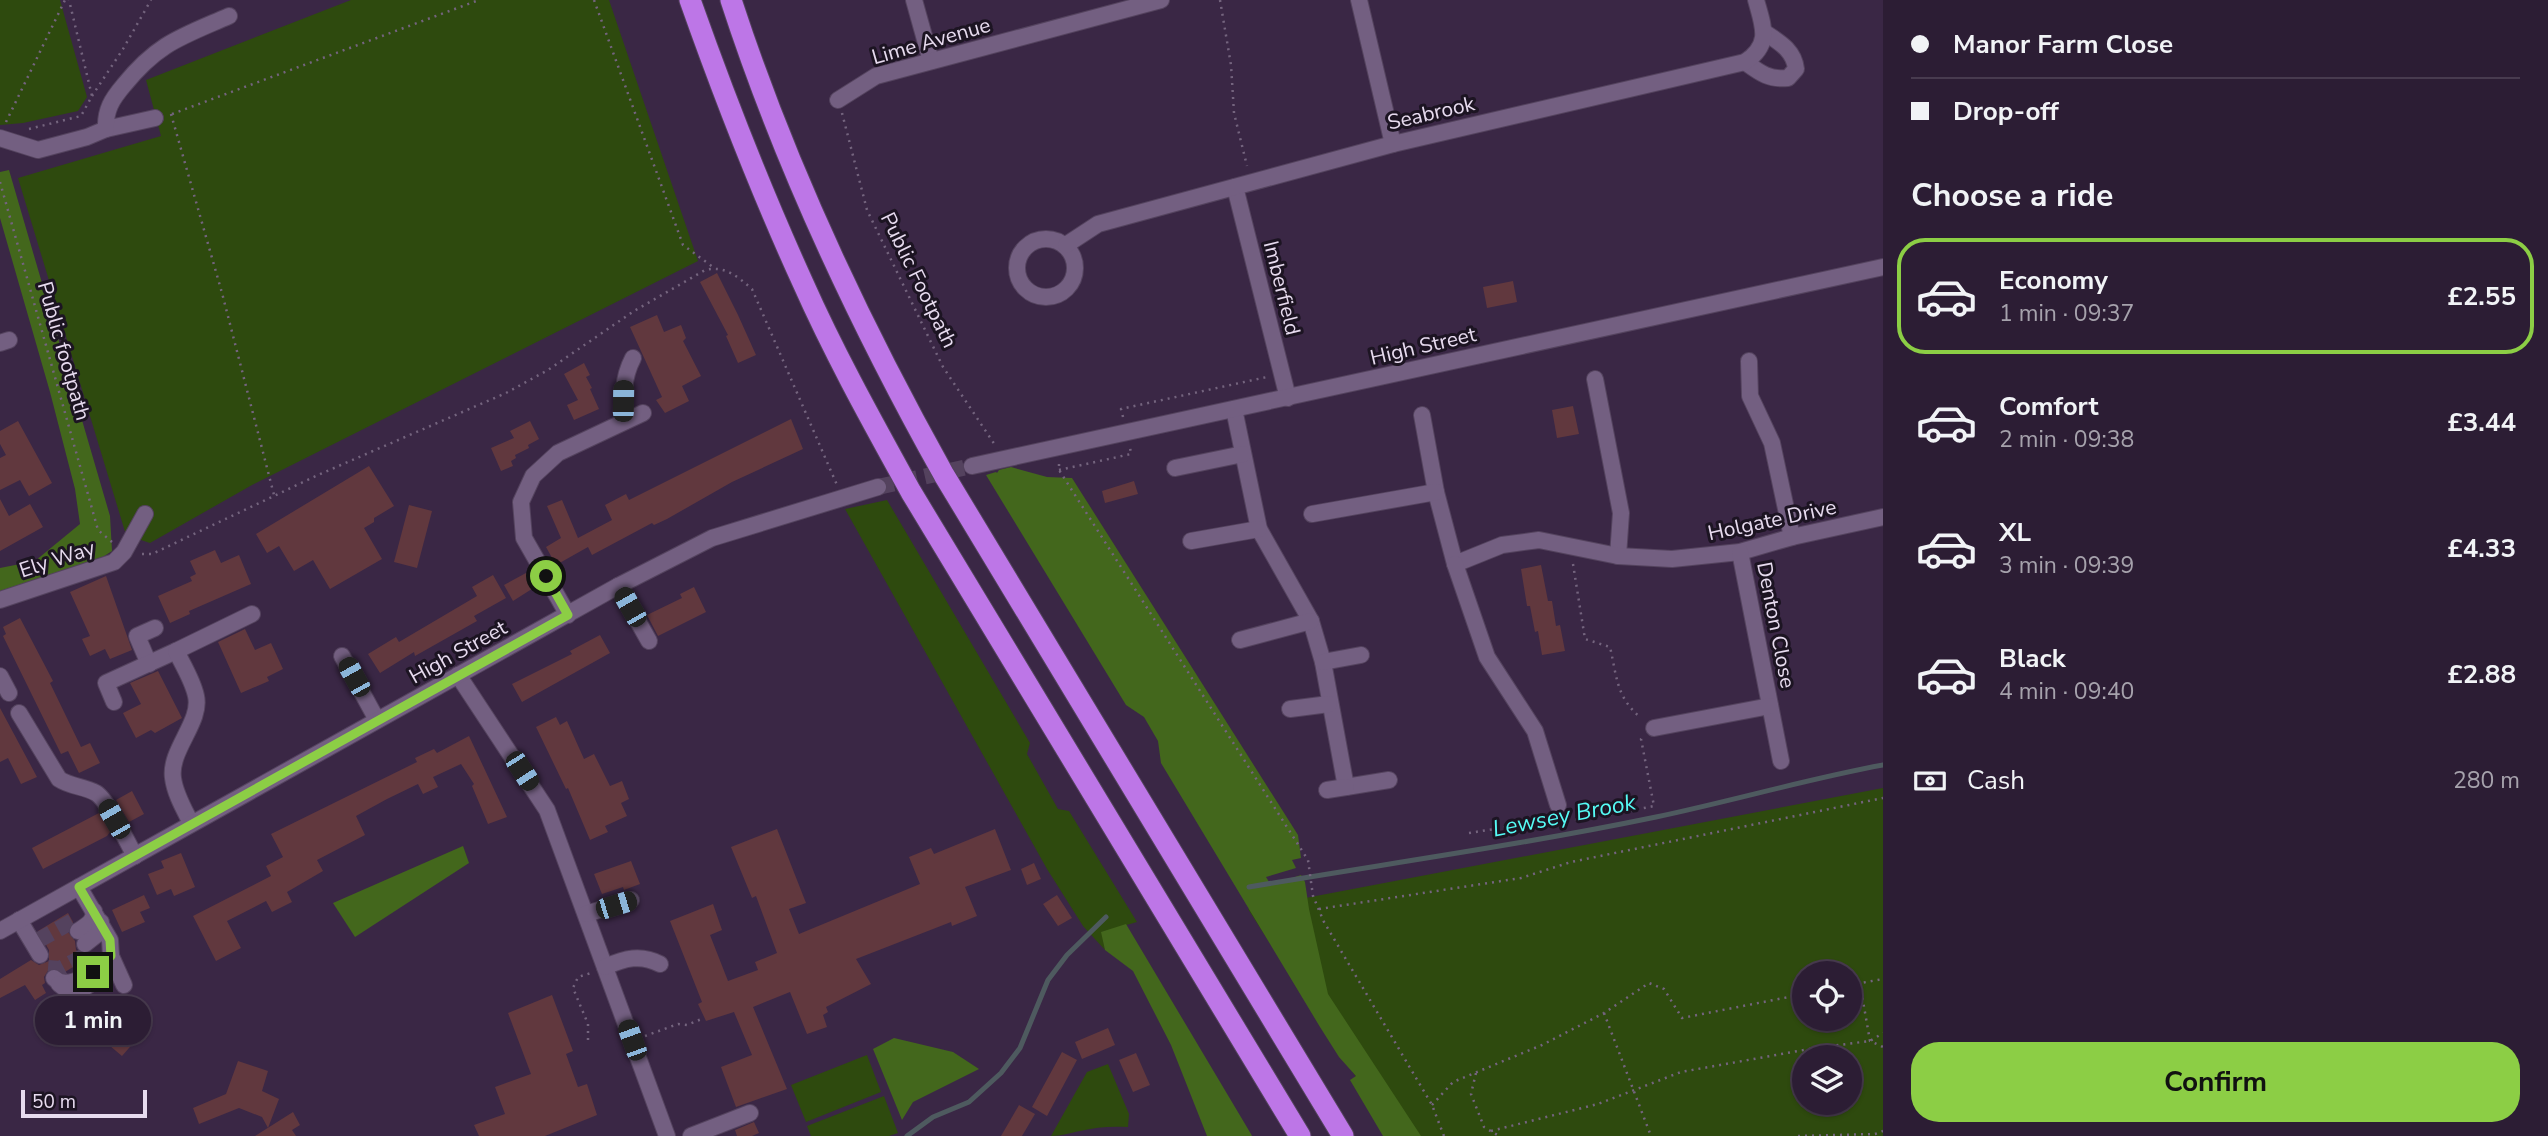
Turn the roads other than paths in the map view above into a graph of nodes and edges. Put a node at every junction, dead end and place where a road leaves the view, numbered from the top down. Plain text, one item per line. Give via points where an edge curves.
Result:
1 (690, 0) edge
2 (731, 0) edge
3 (914, 0) edge
4 (1161, 0) edge
5 (1359, 0) edge
6 (1756, 0) edge
7 (229, 16) dead end
8 (1765, 32) junction
9 (931, 61) junction
10 (1745, 62) junction
11 (838, 100) road end
12 (155, 118) road end
13 (106, 129) junction
14 (1, 133) edge
15 (1393, 144) junction
16 (1243, 185) junction
17 (1066, 245) dead end
18 (1883, 267) edge
19 (633, 358) dead end
20 (1749, 361) dead end
21 (1595, 379) dead end
22 (1288, 398) junction
23 (1234, 409) junction
24 (643, 413) dead end
25 (1422, 415) dead end
26 (625, 421) junction
27 (1243, 454) junction
28 (972, 466) tunnel mouth
29 (1175, 468) dead end
30 (878, 486) tunnel mouth
31 (1436, 492) junction
32 (145, 514) dead end
33 (1312, 514) dead end
34 (1883, 519) edge
35 (1259, 529) junction
36 (1792, 537) junction
37 (1191, 541) dead end
38 (1740, 552) junction
39 (1618, 556) junction
40 (1454, 564) junction
41 (618, 586) junction
42 (0, 600) edge
43 (252, 614) dead end
44 (568, 615) junction
45 (1311, 621) junction
46 (155, 628) dead end
47 (1240, 640) dead end
48 (649, 641) dead end
49 (176, 651) junction
50 (1361, 655) dead end
51 (342, 656) dead end
52 (1322, 662) junction
53 (149, 664) junction
54 (458, 675) junction
55 (0, 676) edge
56 (9, 693) dead end
57 (114, 702) dead end
58 (1329, 704) junction
59 (1770, 706) junction
60 (1290, 709) dead end
61 (19, 713) dead end
62 (377, 720) junction
63 (1654, 728) road end
64 (1781, 761) dead end
65 (1389, 780) dead end
66 (1346, 787) junction
67 (1327, 790) dead end
68 (1558, 805) dead end
69 (191, 824) junction
70 (135, 856) junction
71 (79, 887) junction
72 (631, 900) dead end
73 (586, 914) junction
74 (98, 917) junction
75 (19, 920) junction
76 (0, 930) edge
77 (37, 947) dead end
78 (660, 964) dead end
79 (111, 967) junction
80 (605, 967) junction
81 (124, 985) dead end
82 (85, 988) tunnel mouth
83 (750, 1113) dead end
84 (713, 1126) edge
85 (667, 1136) edge
86 (691, 1136) edge
87 (1300, 1136) edge
88 (1343, 1136) edge

1 - 87 highway via 753,168 857,394 918,503
2 - 88 highway via 789,160 889,377 950,486
3 - 9 street
4 - 9 street, Lime Avenue
5 - 15 street
6 - 8 street
7 - 13 street via 178,38 141,63 112,99 105,116
8 - 10 street via 1756,55
8 - 10 street via 1787,48 1796,69 1788,78 1775,79
9 - 11 street, Lime Avenue via 876,76
10 - 15 street, Seabrook
12 - 13 street
13 - 14 street via 38,150
15 - 16 street, Seabrook
16 - 17 street, Seabrook via 1098,225
16 - 22 street, Imberfield
18 - 22 street, High Street
19 - 26 street via 623,386
20 - 36 street via 1750,396 1772,443
21 - 39 street via 1621,513
22 - 23 street, High Street
23 - 27 street
23 - 28 street, High Street
24 - 26 street
25 - 31 street
26 - 44 street via 558,453 533,476 522,502 524,538
27 - 29 street
27 - 35 street
30 - 41 street, High Street via 712,538
31 - 33 street
31 - 40 street
32 - 42 street, Ely Way via 114,562
34 - 36 street, Holgate Drive
35 - 37 street
35 - 45 street
36 - 38 street, Holgate Drive
38 - 39 street, Holgate Drive via 1672,559
38 - 59 street, Denton Close
39 - 40 street, Holgate Drive via 1539,540 1502,545
40 - 68 street via 1487,657 1535,731
41 - 44 street, High Street
41 - 48 street
43 - 49 street
44 - 54 street, High Street
45 - 47 street
45 - 52 street
46 - 53 street via 137,636
49 - 53 street
49 - 69 street via 197,697 172,776
50 - 52 street
51 - 62 street
52 - 58 street
53 - 57 street via 106,684
54 - 62 street, High Street
54 - 73 street via 547,810
55 - 56 street
58 - 60 street
58 - 66 street
59 - 63 street, Denton Close
59 - 64 street, Denton Close
61 - 70 street via 59,779 100,795
62 - 69 street, High Street
65 - 66 street
66 - 67 street
69 - 70 street, High Street
70 - 71 street, High Street
71 - 74 street
71 - 75 street, High Street
72 - 73 street
73 - 80 street
74 - 74 street via 84,916 82,937 99,933
74 - 79 street via 110,940
75 - 76 street, High Street
75 - 77 street
78 - 80 street via 636,957
79 - 81 street
79 - 82 street via 65,983 56,980 68,991
80 - 85 street
83 - 84 street
84 - 86 street

